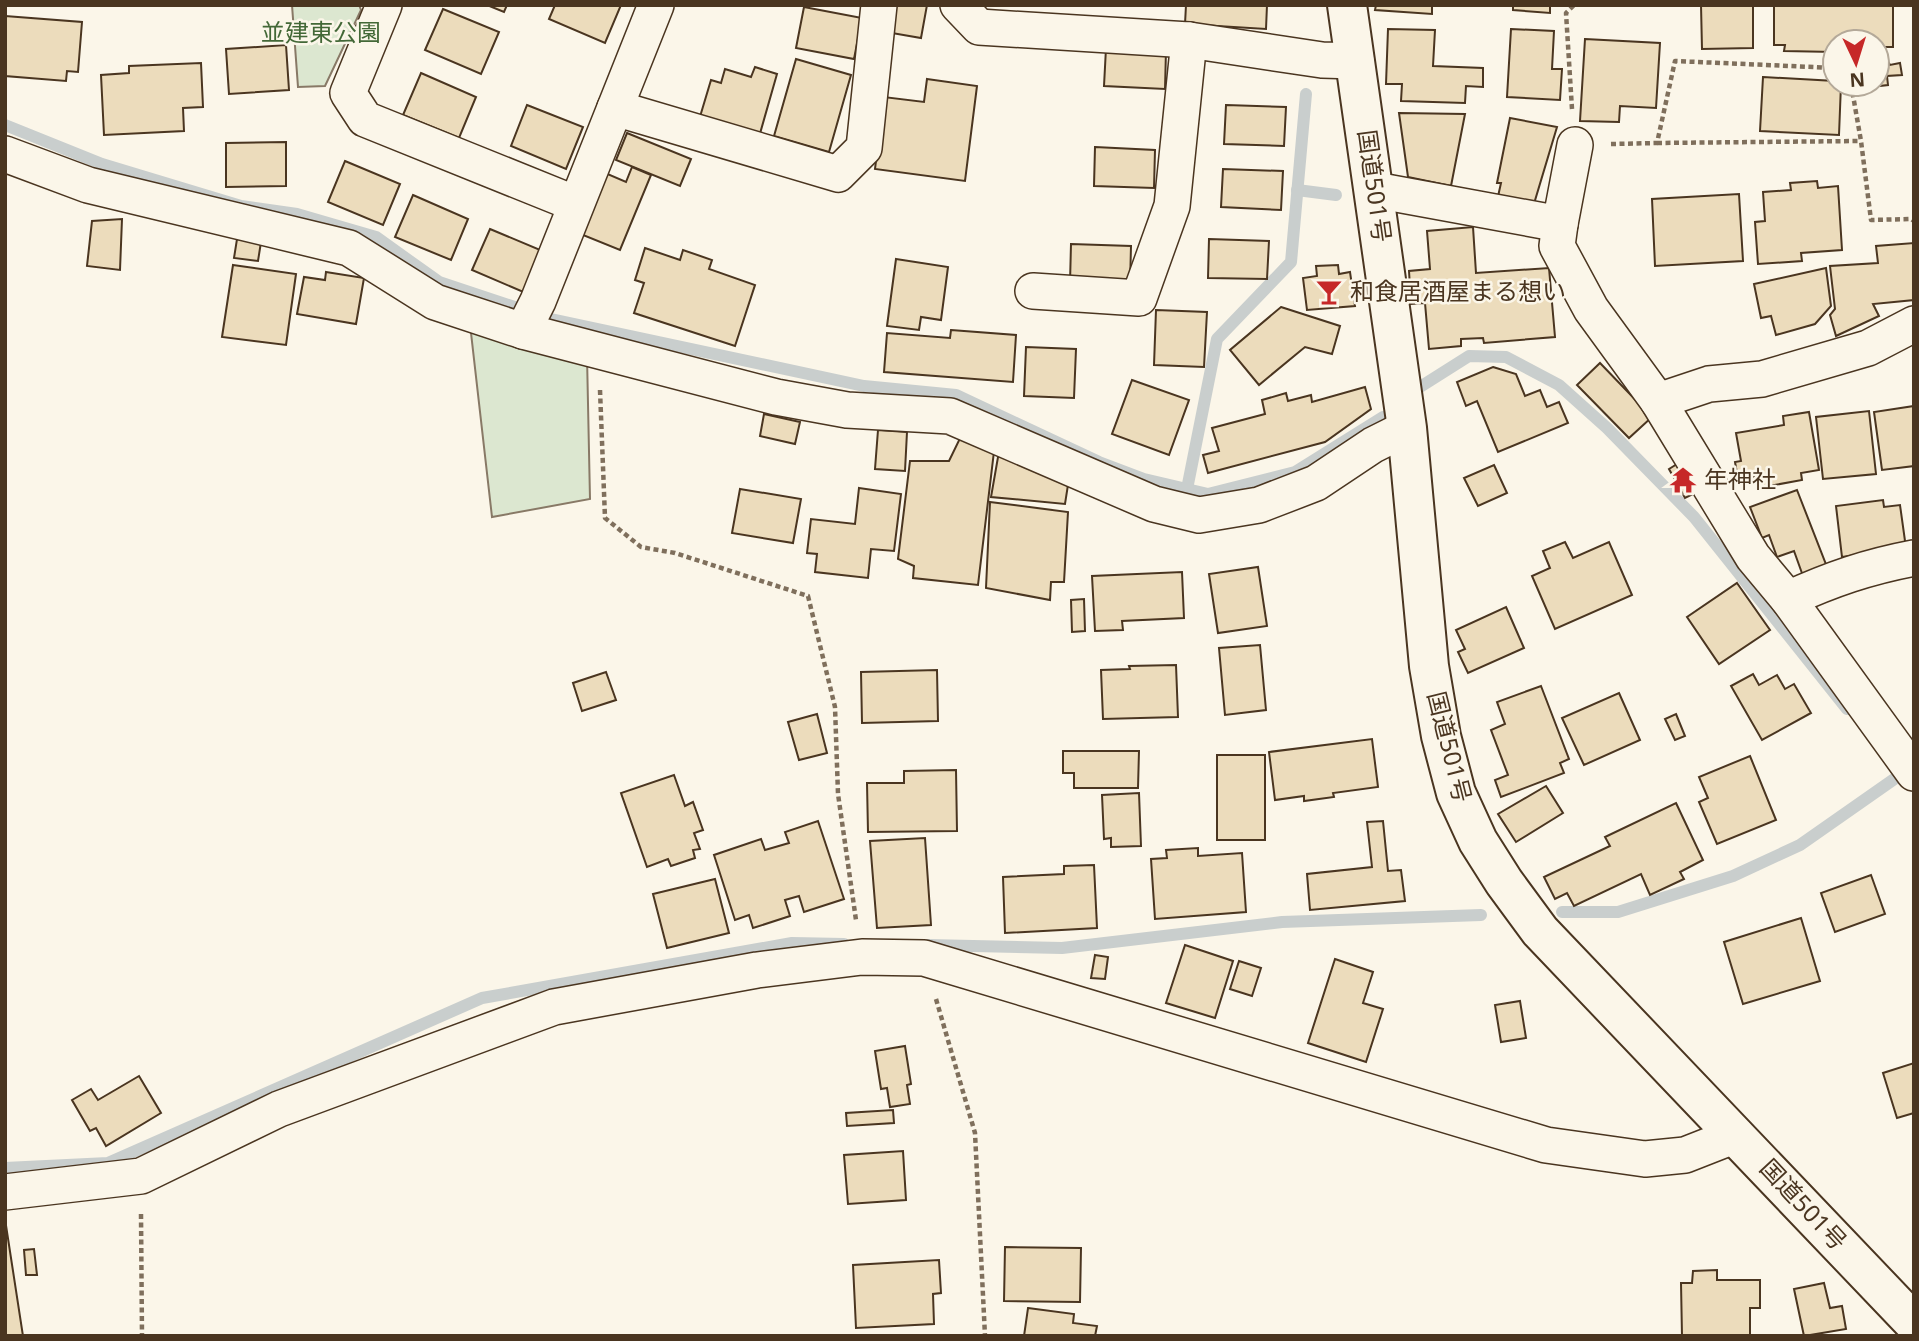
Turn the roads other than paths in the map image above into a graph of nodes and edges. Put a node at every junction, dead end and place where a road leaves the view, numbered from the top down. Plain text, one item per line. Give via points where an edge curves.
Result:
1 (384, 5) edge
2 (656, 5) edge
3 (879, 5) edge
4 (958, 5) edge
5 (1347, 5) edge
6 (1189, 40) junction
7 (1356, 61) junction
8 (615, 108) junction
9 (1575, 145) road end
10 (5, 154) edge
11 (1375, 190) junction
12 (576, 204) junction
13 (1560, 224) junction
14 (1033, 291) dead end
15 (531, 316) junction
16 (1914, 324) edge
17 (1658, 401) junction
18 (1407, 428) junction
19 (1914, 558) edge
20 (1788, 599) junction
21 (1914, 773) edge
22 (1736, 1135) junction
23 (5, 1192) edge
24 (1914, 1323) edge

1 - 12 street via 348,93 365,119
2 - 8 street
3 - 8 street via 864,148 838,174
4 - 6 street via 979,27
5 - 7 highway, 国道501号
6 - 7 street
6 - 14 street via 1172,206 1139,298
7 - 11 highway, 国道501号
8 - 12 street
9 - 13 street
10 - 15 street via 88,185 349,248 435,302
11 - 13 street
11 - 18 highway, 国道501号
12 - 15 street
13 - 17 street via 1557,246 1591,309
15 - 18 street via 598,351 776,397 847,410 950,416 1154,504 1199,515 1259,505 1316,483
16 - 17 street via 1868,348 1762,379 1709,384
17 - 20 street via 1754,557
18 - 22 highway, 国道501号 via 1433,689 1456,793 1504,882 1540,931
19 - 20 street via 1870,566
20 - 21 street
22 - 23 street via 1685,1155 1645,1159 1546,1144 924,958 862,957 757,970 554,1007 279,1109 141,1176
22 - 24 highway, 国道501号

